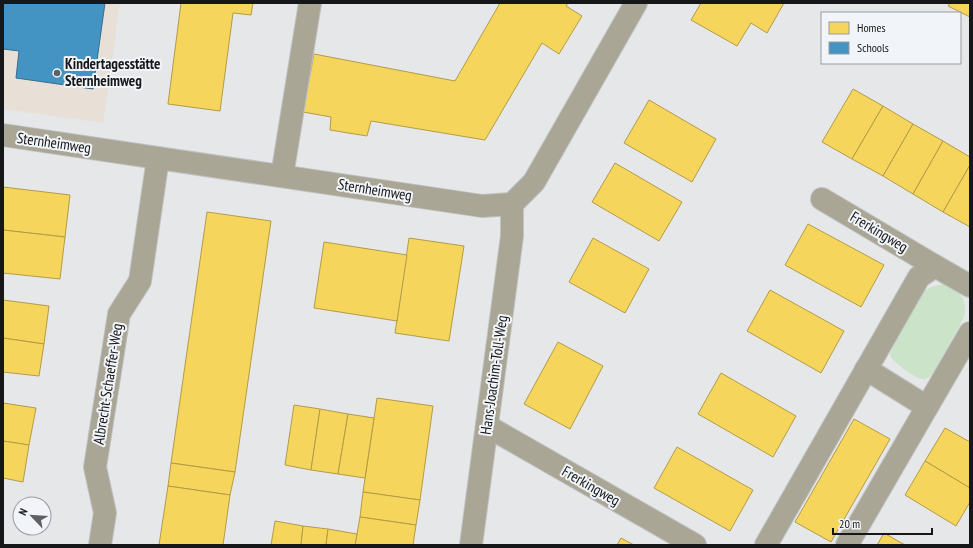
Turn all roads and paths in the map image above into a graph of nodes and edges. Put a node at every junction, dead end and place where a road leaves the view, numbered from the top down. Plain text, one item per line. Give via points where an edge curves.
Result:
1 (310, 3) edge
2 (636, 3) edge
3 (3, 135) edge
4 (158, 158) junction
5 (282, 176) junction
6 (822, 199) dead end
7 (512, 204) junction
8 (936, 266) junction
9 (970, 286) edge
10 (970, 333) edge
11 (866, 370) junction
12 (927, 407) junction
13 (487, 426) junction
14 (100, 545) edge
15 (471, 545) edge
16 (695, 545) edge
17 (766, 545) edge
18 (847, 545) edge

1 - 5 street
2 - 7 street via 534,182
3 - 4 street, Sternheimweg
4 - 5 street, Sternheimweg
4 - 14 street, Albrecht-Schaeffer-Weg via 140,281 119,314 95,467 106,513
5 - 7 street, Sternheimweg via 482,206
6 - 8 street, Frerkingweg
7 - 13 street, Hans-Joachim-Toll-Weg via 512,236
8 - 9 street, Frerkingweg
8 - 11 street via 919,277
10 - 12 street
11 - 12 street
11 - 17 street
12 - 18 street
13 - 15 street, Hans-Joachim-Toll-Weg
13 - 16 street, Frerkingweg

